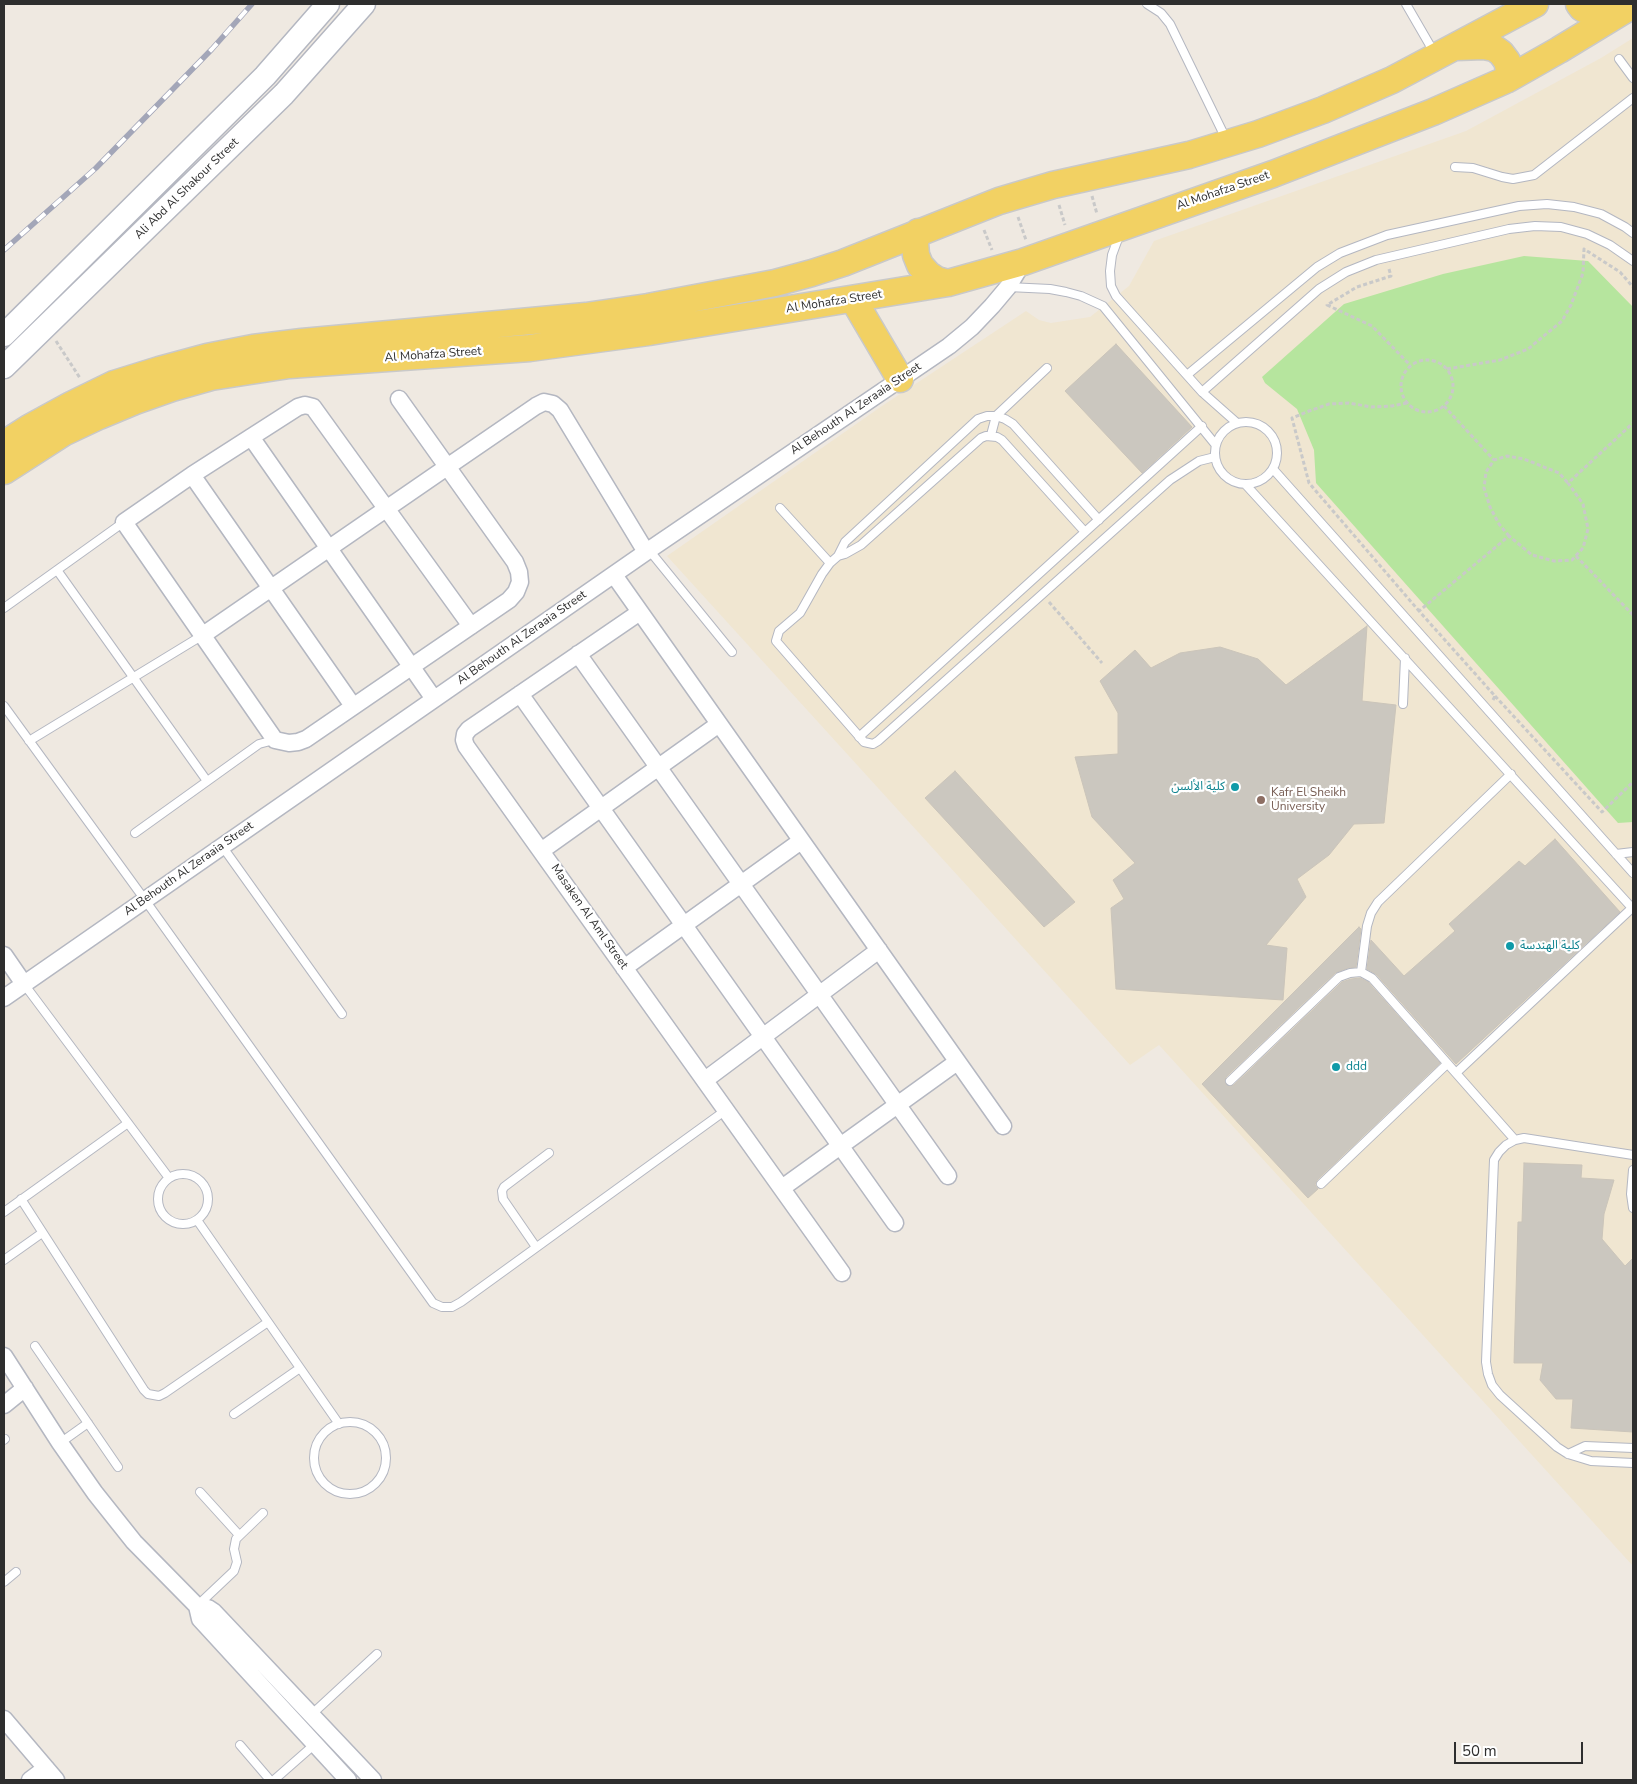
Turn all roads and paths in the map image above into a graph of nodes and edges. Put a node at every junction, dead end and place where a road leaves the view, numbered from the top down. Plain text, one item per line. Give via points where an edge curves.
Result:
1 (328, 4) edge
2 (364, 4) edge
3 (1147, 4) edge
4 (1406, 4) edge
5 (1534, 4) edge
6 (1579, 4) edge
7 (1630, 7) edge
8 (1445, 52) junction
9 (1619, 59) dead end
10 (1633, 78) edge
11 (1508, 79) junction
12 (1633, 98) edge
13 (1228, 144) junction
14 (1455, 167) dead end
15 (1087, 177) junction
16 (1053, 185) junction
17 (1011, 197) junction
18 (977, 209) junction
19 (1114, 230) junction
20 (918, 232) junction
21 (1633, 233) edge
22 (1072, 246) junction
23 (1386, 257) junction
24 (1028, 261) junction
25 (1633, 261) edge
26 (1003, 278) junction
27 (948, 282) junction
28 (1633, 287) edge
29 (853, 299) junction
30 (46, 326) junction
31 (4, 335) edge
32 (1410, 365) junction
33 (4, 368) edge
34 (1047, 368) dead end
35 (1447, 369) junction
36 (1187, 375) junction
37 (900, 379) junction
38 (1202, 392) junction
39 (92, 395) junction
40 (399, 399) dead end
41 (1407, 403) junction
42 (1444, 406) junction
43 (996, 416) junction
44 (1237, 422) junction
45 (1633, 423) edge
46 (1202, 426) junction
47 (991, 435) junction
48 (251, 437) junction
49 (4, 444) edge
50 (1216, 444) junction
51 (1215, 457) junction
52 (1494, 460) junction
53 (447, 467) junction
54 (1273, 469) junction
55 (4, 471) edge
56 (192, 475) junction
57 (1568, 483) junction
58 (1246, 485) junction
59 (780, 508) dead end
60 (387, 509) junction
61 (1099, 520) junction
62 (124, 522) junction
63 (1085, 532) junction
64 (1509, 536) junction
65 (329, 549) junction
66 (648, 551) junction
67 (838, 556) junction
68 (1576, 556) junction
69 (830, 563) junction
70 (58, 570) junction
71 (614, 574) junction
72 (271, 589) junction
73 (1042, 594) junction
74 (4, 608) edge
75 (1419, 611) junction
76 (640, 612) junction
77 (1633, 615) edge
78 (471, 626) junction
79 (203, 635) junction
80 (732, 652) dead end
81 (578, 654) junction
82 (1405, 658) junction
83 (1102, 663) dead end
84 (411, 667) junction
85 (134, 677) junction
86 (520, 694) junction
87 (1495, 696) junction
88 (434, 699) junction
89 (1402, 704) dead end
90 (4, 706) edge
91 (353, 706) junction
92 (1486, 708) junction
93 (719, 724) junction
94 (859, 737) junction
95 (275, 740) junction
96 (29, 741) junction
97 (658, 767) junction
98 (1511, 774) junction
99 (207, 781) junction
100 (1633, 782) edge
101 (601, 808) junction
102 (135, 833) dead end
103 (801, 841) junction
104 (222, 846) junction
105 (541, 851) junction
106 (1633, 852) edge
107 (1616, 854) junction
108 (1633, 873) edge
109 (741, 884) junction
110 (144, 900) junction
111 (1633, 908) edge
112 (684, 925) junction
113 (879, 950) junction
114 (4, 955) edge
115 (624, 968) junction
116 (1362, 972) junction
117 (24, 984) junction
118 (819, 995) junction
119 (4, 998) edge
120 (342, 1014) dead end
121 (763, 1037) junction
122 (958, 1062) junction
123 (1447, 1064) junction
124 (1456, 1073) junction
125 (705, 1080) junction
126 (1230, 1081) dead end
127 (897, 1105) junction
128 (726, 1110) junction
129 (128, 1123) junction
130 (1003, 1126) dead end
131 (1515, 1140) junction
132 (840, 1146) junction
133 (549, 1153) dead end
134 (1633, 1155) edge
135 (1633, 1170) edge
136 (948, 1176) dead end
137 (168, 1178) junction
138 (1321, 1184) dead end
139 (782, 1188) junction
140 (21, 1199) junction
141 (1633, 1208) edge
142 (4, 1212) edge
143 (197, 1220) junction
144 (895, 1223) dead end
145 (42, 1233) junction
146 (536, 1247) junction
147 (4, 1260) edge
148 (842, 1273) dead end
149 (268, 1322) junction
150 (35, 1346) dead end
151 (6, 1364) edge
152 (300, 1368) junction
153 (25, 1388) junction
154 (4, 1404) edge
155 (234, 1414) dead end
156 (88, 1423) junction
157 (339, 1424) junction
158 (60, 1443) junction
159 (1633, 1448) edge
160 (1568, 1454) junction
161 (1633, 1463) edge
162 (118, 1467) dead end
163 (200, 1492) dead end
164 (263, 1513) dead end
165 (239, 1535) junction
166 (16, 1572) dead end
167 (4, 1582) edge
168 (197, 1606) junction
169 (377, 1654) dead end
170 (311, 1715) junction
171 (4, 1719) edge
172 (315, 1744) junction
173 (240, 1745) dead end
174 (51, 1774) edge
175 (30, 1780) edge
176 (270, 1780) edge
177 (274, 1780) edge
178 (348, 1780) edge
179 (373, 1780) edge

1 - 31 main road, Ali Abd Al Shakour Street via 265,76
2 - 30 main road, Ali Abd Al Shakour Street via 284,94
3 - 13 lane via 1170,24
4 - 8 lane
5 - 8 main road, Al Mohafza Street
6 - 7 main road via 1590,12 1600,13
7 - 11 main road, Al Mohafza Street
8 - 11 main road via 1484,46 1494,48 1507,61
8 - 13 main road, Al Mohafza Street via 1392,80 1323,110
9 - 10 lane
11 - 19 main road, Al Mohafza Street via 1354,143
12 - 14 lane via 1534,175 1513,179 1473,168
13 - 15 main road, Al Mohafza Street
15 - 16 main road, Al Mohafza Street
15 - 19 path
16 - 17 main road, Al Mohafza Street
16 - 22 path
17 - 18 main road, Al Mohafza Street
17 - 24 path
18 - 20 main road, Al Mohafza Street
18 - 26 path
19 - 22 main road, Al Mohafza Street
19 - 36 lane via 1117,240 1110,271 1116,296
20 - 27 main road via 915,243 920,265 937,280
20 - 39 main road, Al Mohafza Street via 843,263 775,283 586,316 253,348 159,370 114,384
21 - 36 lane via 1601,214 1547,204 1519,206 1387,234 1340,253 1317,267
22 - 24 main road, Al Mohafza Street
23 - 25 lane via 1535,226 1561,227 1587,234 1610,244
23 - 32 path via 1391,276 1357,287 1327,305 1372,326
23 - 38 lane via 1346,272 1319,290
24 - 26 main road, Al Mohafza Street
26 - 27 main road, Al Mohafza Street
26 - 37 street, Al Behouth Al Zeraaia Street via 992,306 972,328
26 - 46 lane via 1081,296 1103,306
27 - 29 main road, Al Mohafza Street
28 - 35 path via 1620,272 1584,250 1583,274 1562,321 1528,348 1500,360
29 - 37 main road
29 - 55 main road, Al Mohafza Street via 530,348 250,370 154,394 99,416
30 - 33 main road, Ali Abd Al Shakour Street
30 - 39 path
32 - 35 path via 1425,359
32 - 41 path via 1404,372 1400,388
34 - 43 lane
35 - 42 path via 1452,376 1453,392
36 - 38 lane
37 - 66 street, Al Behouth Al Zeraaia Street
38 - 44 lane
39 - 49 main road, Al Mohafza Street
40 - 53 street
41 - 42 path via 1421,412
41 - 75 path via 1371,407 1329,404 1292,418 1309,483
42 - 52 path
43 - 47 lane
43 - 61 lane via 1013,424
43 - 67 lane via 978,419 970,425 852,535
44 - 50 lane via 1223,431
44 - 54 lane via 1258,424 1274,438 1277,459
45 - 57 path
46 - 50 lane
46 - 61 lane
47 - 63 lane via 1002,440
47 - 67 lane via 980,438 861,544
48 - 56 street
48 - 60 street via 298,407 305,404 313,406
48 - 65 street
50 - 51 lane
51 - 58 lane via 1217,466 1228,479
51 - 73 lane via 1199,461 1170,480
52 - 57 path via 1507,456 1524,459 1559,473
52 - 64 path via 1486,472 1484,488 1490,507
53 - 60 street
53 - 66 street via 536,406 544,402 553,404 560,410
53 - 78 street via 519,572 520,582 509,600
54 - 58 lane via 1262,481
54 - 92 lane
56 - 62 street
56 - 72 street
57 - 68 path via 1583,504 1588,529 1583,548
58 - 82 lane
59 - 69 lane
60 - 65 street
60 - 78 street
61 - 63 lane
62 - 70 lane
62 - 79 street
63 - 94 lane
64 - 68 path via 1532,555 1554,561 1572,560
64 - 75 path
65 - 72 street
65 - 84 street
66 - 71 street, Al Behouth Al Zeraaia Street
66 - 80 lane
67 - 69 lane
68 - 77 path
69 - 94 lane via 800,613 780,631 776,641
70 - 74 lane
70 - 85 lane
71 - 76 street
71 - 88 street, Al Behouth Al Zeraaia Street
72 - 79 street
72 - 91 street
73 - 83 path
73 - 94 lane via 878,741 868,744
75 - 87 path
76 - 81 street, Masaken Al Aml Street
76 - 93 street
78 - 84 street
79 - 85 lane
79 - 95 street
81 - 86 street, Masaken Al Aml Street
81 - 97 street
82 - 89 lane
82 - 98 lane
84 - 88 street
84 - 91 street
85 - 96 lane
85 - 99 lane
86 - 101 street
86 - 105 street, Masaken Al Aml Street via 469,729 464,740
87 - 92 path
87 - 100 path via 1602,812
88 - 104 street, Al Behouth Al Zeraaia Street
90 - 96 lane
91 - 95 street via 298,742
92 - 107 lane
93 - 97 street
93 - 103 street
95 - 99 lane via 259,744
96 - 110 lane
97 - 101 street
97 - 109 street
98 - 111 lane
98 - 116 lane via 1378,902 1368,926
99 - 102 lane
101 - 105 street
101 - 112 street
103 - 109 street
103 - 113 street
104 - 110 street, Al Behouth Al Zeraaia Street
104 - 120 lane
105 - 115 street, Masaken Al Aml Street
106 - 107 lane
107 - 108 lane
109 - 112 street
109 - 118 street
110 - 117 street, Al Behouth Al Zeraaia Street
110 - 146 lane via 433,1303 452,1307
111 - 124 lane
112 - 115 street
112 - 121 street
113 - 118 street
113 - 122 street
114 - 117 street
115 - 125 street, Masaken Al Aml Street
116 - 123 lane via 1372,978
116 - 126 lane via 1339,977
117 - 119 street, Al Behouth Al Zeraaia Street
117 - 129 lane
118 - 121 street
118 - 127 street
121 - 125 street
121 - 132 street
122 - 127 street
122 - 130 street
123 - 124 lane
123 - 138 lane
124 - 131 lane
125 - 128 street, Masaken Al Aml Street
127 - 132 street
127 - 136 street
128 - 139 street, Masaken Al Aml Street
128 - 146 lane
129 - 137 lane
129 - 140 lane
131 - 134 lane via 1524,1138
131 - 160 lane via 1506,1145 1494,1160 1488,1374 1500,1396
132 - 139 street
132 - 144 street
133 - 146 lane via 502,1191 503,1199
135 - 141 lane
137 - 143 lane via 158,1198 162,1213 182,1224
137 - 143 lane via 176,1174 192,1175 204,1184 207,1207
139 - 148 street, Masaken Al Aml Street
140 - 142 lane
140 - 145 lane
143 - 149 lane
145 - 147 lane
145 - 149 lane via 144,1390 154,1396 165,1394
149 - 152 lane
150 - 156 lane
151 - 153 street
152 - 155 lane
152 - 157 lane
153 - 154 street
153 - 158 street
156 - 158 lane
156 - 162 lane
157 - 157 lane via 324,1433 315,1449 318,1475 338,1493 364,1492 383,1473 386,1455 383,1446 366,1426
158 - 168 street via 134,1542
159 - 160 lane via 1585,1446
160 - 161 lane via 1592,1461
163 - 165 lane
164 - 165 lane
165 - 168 lane via 234,1544 237,1562 234,1571
166 - 167 lane
168 - 170 street via 214,1612
168 - 172 street via 200,1619
169 - 170 lane
170 - 179 street
171 - 174 street
172 - 177 lane
172 - 178 street
173 - 176 lane
174 - 175 street

